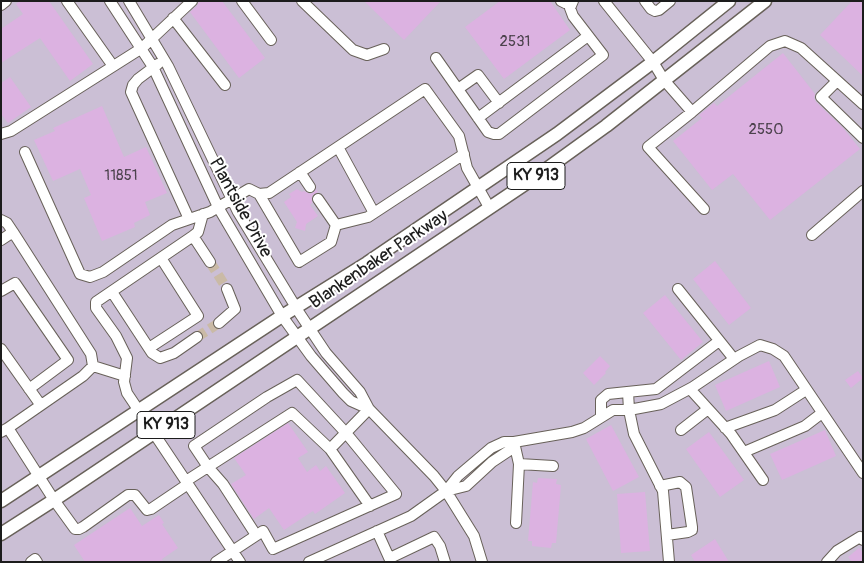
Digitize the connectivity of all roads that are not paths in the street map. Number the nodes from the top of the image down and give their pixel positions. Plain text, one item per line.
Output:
1 (6, 1) edge
2 (67, 1) edge
3 (110, 1) edge
4 (129, 1) edge
5 (192, 1) edge
6 (242, 1) edge
7 (302, 1) edge
8 (604, 1) edge
9 (645, 1) edge
10 (670, 1) edge
11 (728, 1) edge
12 (765, 1) edge
13 (568, 2) edge
14 (1, 5) edge
15 (174, 18) junction
16 (588, 36) junction
17 (153, 38) junction
18 (271, 40) dead end
19 (142, 48) junction
20 (384, 49) dead end
21 (436, 58) dead end
22 (165, 60) junction
23 (653, 62) junction
24 (113, 66) junction
25 (152, 67) junction
26 (664, 80) junction
27 (837, 80) junction
28 (225, 85) dead end
29 (458, 89) junction
30 (498, 103) junction
31 (863, 104) edge
32 (692, 112) junction
33 (478, 118) junction
34 (198, 129) junction
35 (1, 134) edge
36 (184, 135) junction
37 (863, 138) edge
38 (338, 147) junction
39 (25, 152) dead end
40 (464, 154) junction
41 (300, 172) junction
42 (310, 187) dead end
43 (478, 189) junction
44 (863, 190) edge
45 (259, 194) junction
46 (231, 199) junction
47 (318, 199) dead end
48 (218, 207) junction
49 (489, 207) junction
50 (704, 209) dead end
51 (374, 213) junction
52 (203, 214) junction
53 (188, 219) junction
54 (1, 220) edge
55 (336, 225) junction
56 (13, 232) junction
57 (812, 235) dead end
58 (193, 236) junction
59 (1, 240) edge
60 (161, 258) junction
61 (210, 262) tunnel mouth
62 (227, 289) tunnel mouth
63 (678, 289) dead end
64 (1, 291) edge
65 (112, 292) junction
66 (296, 307) junction
67 (282, 316) junction
68 (219, 323) tunnel mouth
69 (310, 328) junction
70 (197, 337) tunnel mouth
71 (296, 337) junction
72 (719, 341) junction
73 (149, 348) junction
74 (2, 351) edge
75 (734, 360) junction
76 (93, 366) junction
77 (125, 376) junction
78 (29, 389) junction
79 (690, 389) junction
80 (806, 390) junction
81 (628, 392) junction
82 (40, 404) junction
83 (369, 409) junction
84 (708, 409) junction
85 (629, 410) junction
86 (138, 411) junction
87 (822, 413) junction
88 (601, 417) junction
89 (725, 428) junction
90 (5, 430) edge
91 (681, 430) dead end
92 (154, 433) junction
93 (346, 433) junction
94 (514, 442) junction
95 (330, 449) junction
96 (744, 452) junction
97 (519, 464) junction
98 (208, 466) junction
99 (552, 466) dead end
100 (863, 473) edge
101 (39, 476) junction
102 (762, 480) dead end
103 (187, 483) junction
104 (660, 486) junction
105 (446, 491) junction
106 (54, 500) junction
107 (1, 501) edge
108 (370, 506) junction
109 (516, 523) dead end
110 (377, 531) junction
111 (1, 534) edge
112 (666, 535) junction
113 (256, 536) junction
114 (863, 540) edge
115 (232, 551) junction
116 (390, 560) edge
117 (31, 562) edge
118 (37, 562) edge
119 (216, 562) edge
120 (240, 562) edge
121 (309, 562) edge
122 (445, 562) edge
123 (482, 562) edge
124 (669, 562) edge
125 (827, 562) edge

1 - 14 street
2 - 24 street
3 - 19 street, Plantside Drive
4 - 17 street, Plantside Drive
5 - 15 street
6 - 18 street
7 - 20 street
8 - 23 street
9 - 10 street
11 - 23 main road, Blankenbaker Parkway / KY 913
12 - 26 main road, Blankenbaker Parkway / KY 913
13 - 16 street
15 - 17 street
15 - 28 street
16 - 30 street
16 - 33 street
17 - 19 street
17 - 22 street, Plantside Drive
19 - 24 street
19 - 25 street, Plantside Drive
21 - 29 street
22 - 25 street
22 - 34 street, Plantside Drive
23 - 26 street
23 - 43 main road, Blankenbaker Parkway / KY 913
24 - 35 street
25 - 36 street, Plantside Drive
25 - 53 street
26 - 32 street
26 - 49 main road, Blankenbaker Parkway / KY 913
27 - 31 street
27 - 32 street
27 - 37 street
29 - 30 street
29 - 33 street
30 - 33 street
32 - 50 street
34 - 36 street
34 - 46 street, Plantside Drive
36 - 48 street, Plantside Drive
38 - 40 street
38 - 41 street
38 - 51 street
39 - 53 street
40 - 43 street
40 - 51 street
41 - 42 street
41 - 45 street
43 - 49 street
43 - 66 main road, Blankenbaker Parkway / KY 913
44 - 57 street
45 - 46 street
45 - 55 street
46 - 48 street
46 - 66 street, Plantside Drive
47 - 55 street
48 - 52 street
48 - 67 street, Plantside Drive
49 - 69 main road, Blankenbaker Parkway / KY 913
51 - 55 street
52 - 53 street
52 - 58 street
54 - 56 street
56 - 59 street
56 - 76 street
58 - 60 street
58 - 61 street
60 - 65 street
60 - 73 street
62 - 68 street
63 - 72 street
64 - 78 street
65 - 73 street
65 - 77 street
66 - 67 main road, Blankenbaker Parkway / KY 913
66 - 69 street, Plantside Drive
67 - 71 street, Plantside Drive
67 - 86 main road, Blankenbaker Parkway / KY 913
69 - 71 main road, Blankenbaker Parkway / KY 913
69 - 83 street, Plantside Drive
70 - 73 street
71 - 83 street, Plantside Drive
71 - 92 main road, Blankenbaker Parkway / KY 913
72 - 75 street
72 - 81 street
74 - 78 street
75 - 79 street
75 - 80 street
76 - 77 street
76 - 82 street
77 - 86 street
78 - 82 street
79 - 84 street
79 - 85 street
80 - 87 street
80 - 89 street
81 - 85 street
81 - 88 street
82 - 90 street
83 - 93 street
83 - 105 street, Plantside Drive
84 - 89 street
84 - 91 street
85 - 88 street
85 - 104 street
86 - 92 street
86 - 101 main road, Blankenbaker Parkway / KY 913
87 - 96 street
87 - 100 street
88 - 94 street
89 - 96 street
90 - 101 street
92 - 103 street
92 - 106 main road, Blankenbaker Parkway / KY 913
93 - 95 street
93 - 98 street
93 - 108 street
94 - 97 street
94 - 105 street
95 - 98 street
95 - 108 street
96 - 102 street
97 - 99 street
97 - 109 street
98 - 103 street
98 - 113 street
101 - 106 street
101 - 107 main road, Blankenbaker Parkway / KY 913
103 - 106 street
103 - 115 street
104 - 112 street
104 - 112 street
105 - 110 street
105 - 123 street, Plantside Drive
106 - 111 main road, Blankenbaker Parkway / KY 913
108 - 113 street
110 - 116 street
110 - 121 street
112 - 124 street
113 - 115 street
114 - 125 street
115 - 119 street
115 - 120 street
116 - 122 street
117 - 118 street

